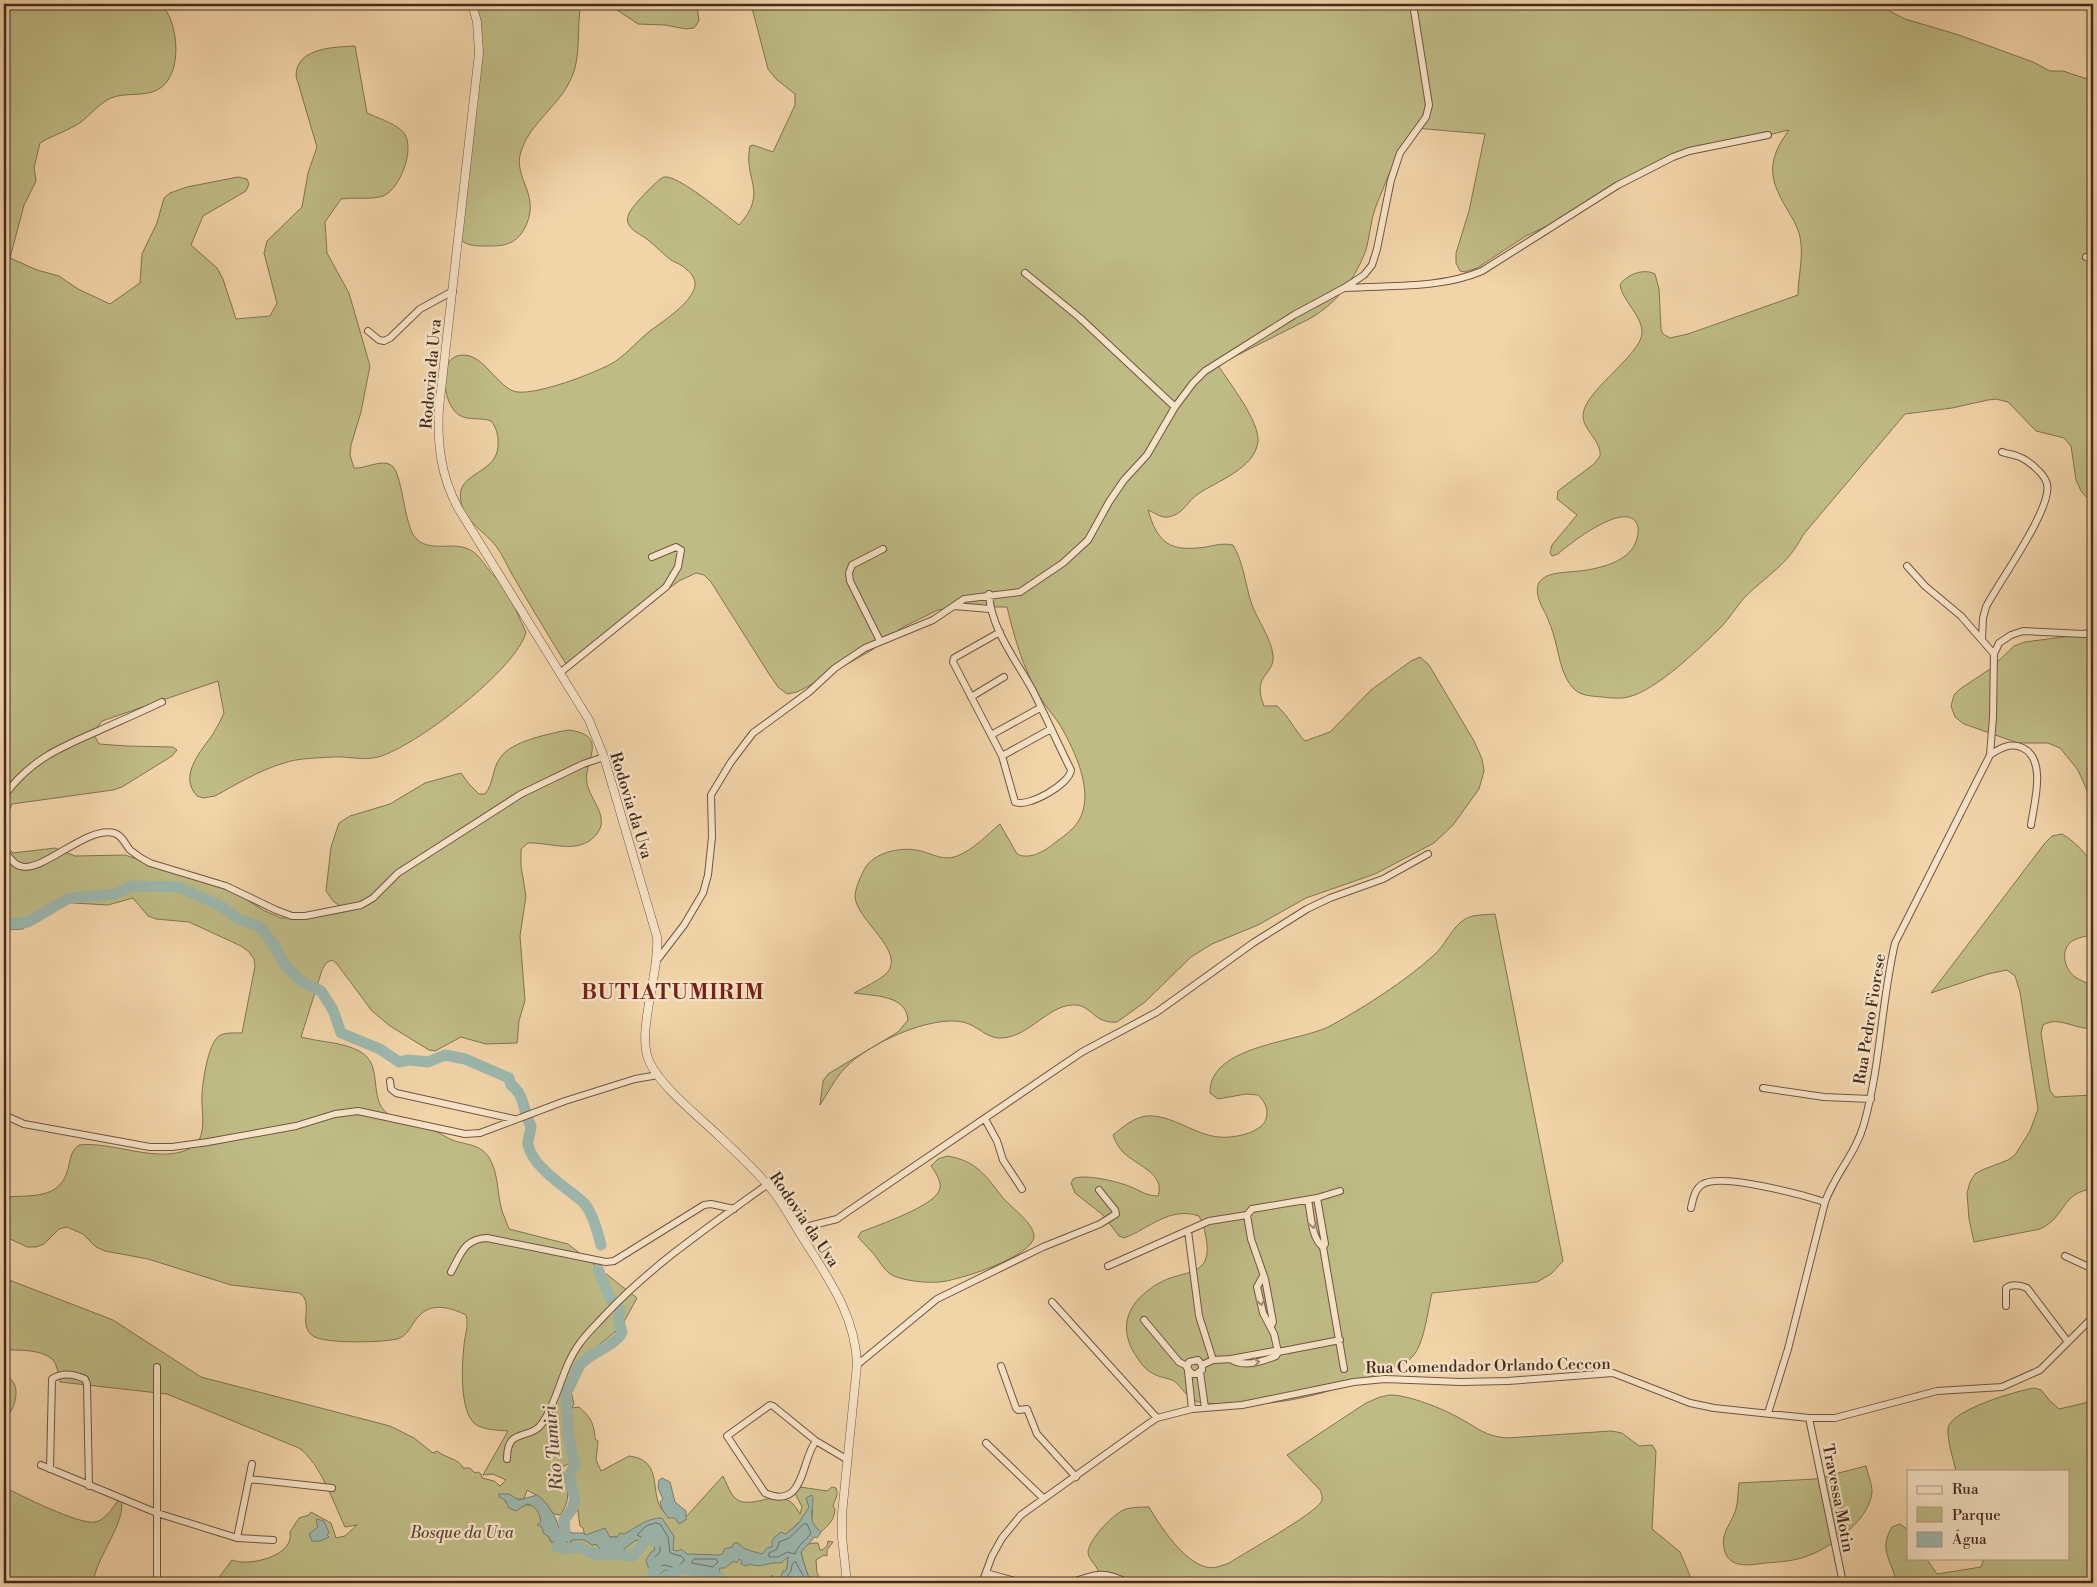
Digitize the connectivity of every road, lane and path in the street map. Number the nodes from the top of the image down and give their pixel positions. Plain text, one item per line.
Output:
1 (472, 4) edge
2 (1413, 4) edge
3 (1768, 135) dead end
4 (1025, 273) dead end
5 (1344, 288) junction
6 (453, 290) junction
7 (368, 331) dead end
8 (1175, 407) junction
9 (2002, 452) dead end
10 (883, 549) dead end
11 (652, 557) dead end
12 (1907, 566) dead end
13 (989, 594) junction
14 (953, 606) junction
15 (990, 609) junction
16 (1000, 632) junction
17 (2093, 632) edge
18 (1982, 639) junction
19 (880, 641) junction
20 (1994, 654) junction
21 (561, 672) junction
22 (1004, 677) dead end
23 (971, 697) junction
24 (162, 702) dead end
25 (1040, 708) junction
26 (1051, 729) junction
27 (990, 735) junction
28 (1990, 755) junction
29 (604, 756) junction
30 (1002, 756) junction
31 (4, 796) edge
32 (2031, 825) dead end
33 (4, 850) edge
34 (1428, 854) dead end
35 (658, 959) junction
36 (658, 1075) junction
37 (390, 1081) dead end
38 (1763, 1088) dead end
39 (1871, 1099) junction
40 (4, 1115) edge
41 (514, 1119) junction
42 (985, 1120) junction
43 (768, 1184) junction
44 (1022, 1189) dead end
45 (1098, 1190) dead end
46 (1340, 1191) dead end
47 (1317, 1198) junction
48 (1308, 1200) junction
49 (1825, 1202) junction
50 (1691, 1208) dead end
51 (734, 1209) junction
52 (1247, 1215) junction
53 (797, 1230) junction
54 (1188, 1231) junction
55 (1323, 1247) junction
56 (2065, 1256) dead end
57 (1108, 1266) dead end
58 (2093, 1269) edge
59 (451, 1272) dead end
60 (1052, 1302) dead end
61 (2006, 1306) dead end
62 (2093, 1317) edge
63 (1144, 1320) dead end
64 (1340, 1340) junction
65 (2068, 1342) junction
66 (1278, 1352) junction
67 (1213, 1360) junction
68 (857, 1365) junction
69 (1001, 1366) dead end
70 (157, 1367) dead end
71 (1188, 1368) junction
72 (1344, 1368) dead end
73 (1201, 1369) junction
74 (1202, 1392) junction
75 (1190, 1394) junction
76 (92, 1403) dead end
77 (1205, 1408) junction
78 (1192, 1409) junction
79 (1768, 1413) junction
80 (1157, 1418) junction
81 (1809, 1418) junction
82 (816, 1441) junction
83 (986, 1443) dead end
84 (507, 1459) dead end
85 (848, 1460) junction
86 (252, 1464) dead end
87 (41, 1465) dead end
88 (50, 1469) junction
89 (1076, 1477) junction
90 (249, 1479) junction
91 (89, 1486) junction
92 (332, 1488) dead end
93 (1043, 1498) junction
94 (157, 1513) junction
95 (237, 1538) junction
96 (273, 1540) dead end
97 (986, 1573) junction
98 (157, 1583) edge
99 (847, 1583) edge
100 (982, 1583) edge
101 (1022, 1583) edge
102 (1070, 1583) edge
103 (1128, 1583) edge
104 (1843, 1583) edge

1 - 6 street, Rodovia da Uva
2 - 5 street
3 - 5 street
4 - 8 street
5 - 8 street
6 - 7 street
6 - 21 street, Rodovia da Uva
8 - 13 street
9 - 18 street
10 - 19 street
11 - 21 street
12 - 18 street
13 - 14 street
13 - 15 street
14 - 15 street
14 - 19 street
15 - 16 street
16 - 23 street
16 - 25 street
17 - 20 street
18 - 20 street
19 - 35 street
20 - 28 street, Rua Pedro Fiorese
21 - 29 street, Rodovia da Uva
22 - 23 street
23 - 27 street
24 - 31 street
25 - 26 street
25 - 27 street
26 - 30 street
26 - 30 street
27 - 30 street
28 - 32 street
28 - 39 street, Rua Pedro Fiorese
29 - 33 street
29 - 35 street, Rodovia da Uva
34 - 42 street
35 - 36 street, Rodovia da Uva
36 - 41 street
36 - 43 street, Rodovia da Uva
37 - 41 street
38 - 39 street
39 - 49 street, Rua Pedro Fiorese
40 - 41 street
42 - 44 street
42 - 53 street
43 - 51 street
43 - 53 street, Rodovia da Uva
45 - 68 street
46 - 47 street
47 - 48 street
47 - 55 street
48 - 52 street
48 -> 55 street
49 - 50 street
49 - 79 street, Rua Pedro Fiorese
51 - 59 street
51 - 84 street
52 - 54 street
52 - 66 street
53 - 68 street, Rodovia da Uva
54 - 57 street
54 - 67 street
55 - 64 street
56 - 58 street
60 - 80 street
61 - 65 street
62 - 65 street, Rua Comendador Orlando Ceccon
63 - 71 street
64 - 66 street
64 - 72 street
65 - 81 street, Rua Comendador Orlando Ceccon
66 - 67 street
67 - 73 street
68 - 85 street, Rodovia da Uva
69 - 89 street
70 - 94 street
71 - 73 street
71 - 73 street
71 - 75 street
73 - 74 street
74 - 75 street
74 - 77 street
75 - 78 street
76 - 91 street
77 - 78 street, Rua Comendador Orlando Ceccon
77 - 79 street, Rua Comendador Orlando Ceccon
78 - 80 street, Rua Comendador Orlando Ceccon
79 - 81 street, Rua Comendador Orlando Ceccon
80 - 89 street, Rua Comendador Orlando Ceccon
81 - 104 street, Travessa Motin
82 - 82 street
82 - 85 street
83 - 93 street
85 - 99 street, Rodovia da Uva
86 - 90 street
87 - 88 street
88 - 91 street
88 - 91 street
89 - 93 street, Rua Comendador Orlando Ceccon
90 - 92 street
90 - 95 street
91 - 94 street
93 - 97 street, Rua Comendador Orlando Ceccon
94 - 95 street
94 - 98 street
95 - 96 street
97 - 100 street, Rua Comendador Orlando Ceccon
97 - 101 street
102 - 103 street

